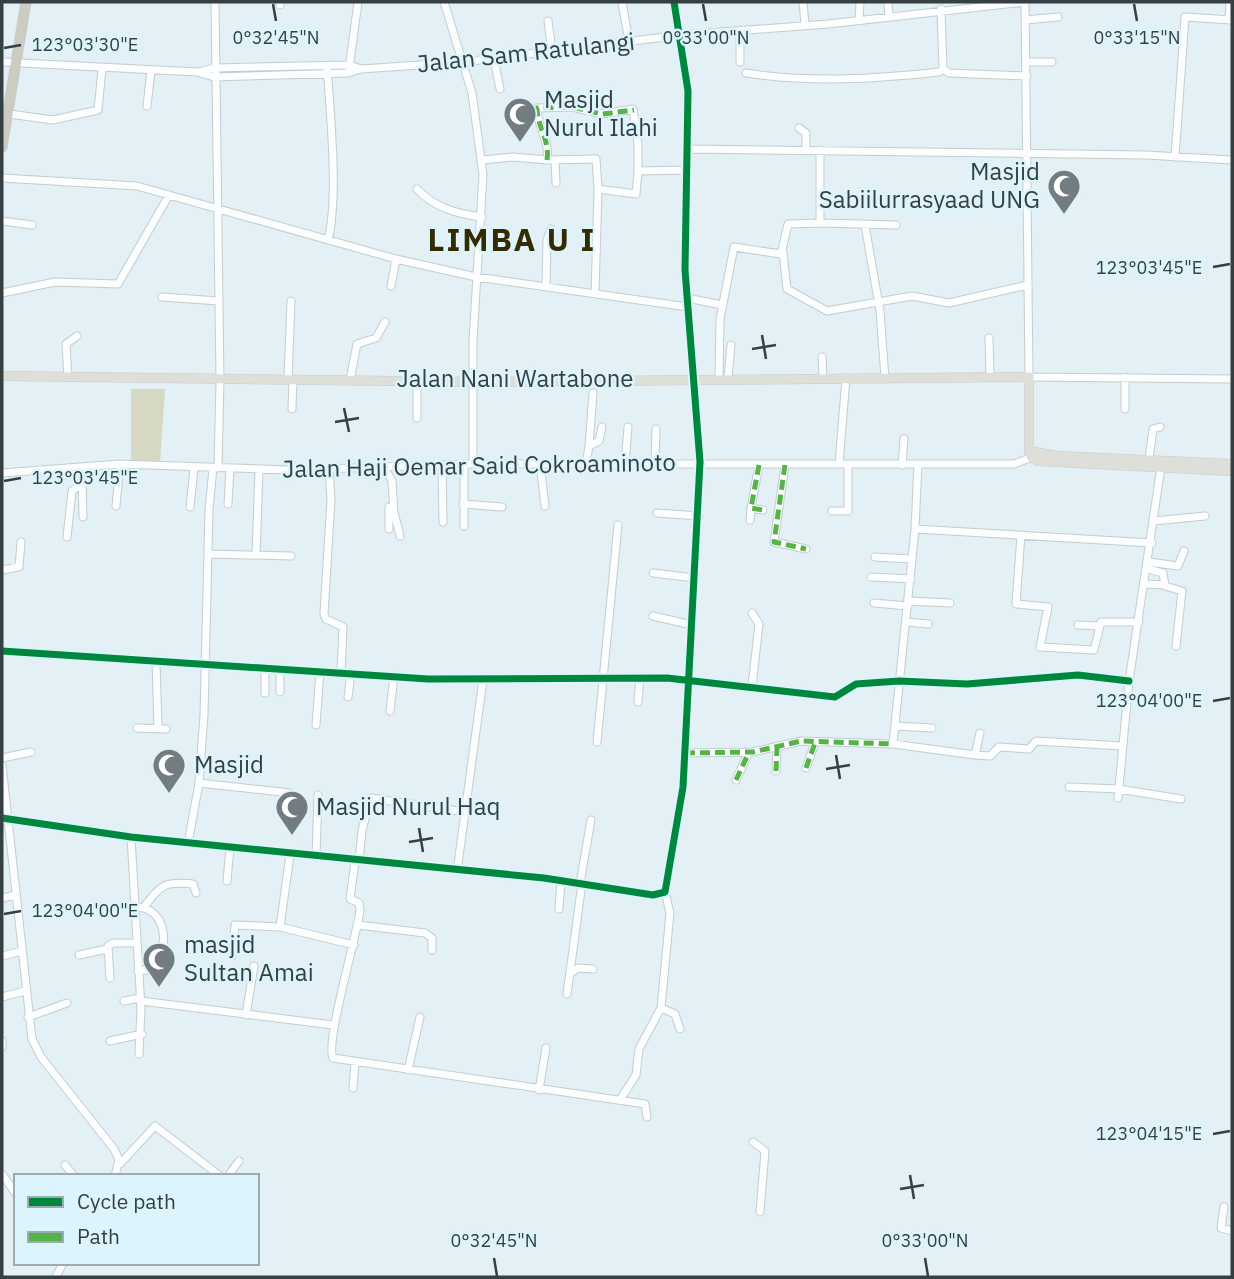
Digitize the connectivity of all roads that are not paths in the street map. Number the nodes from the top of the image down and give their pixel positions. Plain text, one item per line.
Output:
1 (20, 2) edge
2 (26, 2) edge
3 (215, 2) edge
4 (358, 2) edge
5 (447, 2) edge
6 (622, 2) edge
7 (674, 2) edge
8 (803, 2) edge
9 (860, 2) edge
10 (888, 2) edge
11 (1025, 2) edge
12 (1230, 2) edge
13 (943, 7) edge
14 (889, 16) junction
15 (1058, 17) dead end
16 (859, 20) junction
17 (1026, 20) junction
18 (1230, 20) edge
19 (548, 21) dead end
20 (805, 24) junction
21 (740, 31) junction
22 (681, 35) junction
23 (629, 42) junction
24 (552, 51) junction
25 (494, 59) junction
26 (464, 62) junction
27 (740, 62) dead end
28 (1027, 62) junction
29 (1052, 62) dead end
30 (10, 63) edge
31 (214, 68) junction
32 (102, 69) junction
33 (349, 69) junction
34 (943, 69) junction
35 (327, 70) junction
36 (151, 71) junction
37 (197, 72) junction
38 (746, 73) dead end
39 (1027, 76) junction
40 (214, 77) junction
41 (500, 89) dead end
42 (147, 106) dead end
43 (4, 113) edge
44 (799, 128) dead end
45 (2, 147) edge
46 (687, 149) junction
47 (806, 149) junction
48 (820, 150) junction
49 (1026, 154) junction
50 (1175, 158) junction
51 (482, 160) junction
52 (551, 160) junction
53 (1232, 160) edge
54 (687, 170) junction
55 (638, 171) junction
56 (2, 178) edge
57 (556, 183) dead end
58 (416, 189) dead end
59 (598, 189) junction
60 (169, 195) junction
61 (217, 209) junction
62 (482, 217) junction
63 (2, 221) edge
64 (820, 223) junction
65 (32, 225) dead end
66 (864, 225) junction
67 (896, 225) dead end
68 (551, 229) dead end
69 (328, 240) junction
70 (783, 253) junction
71 (396, 258) junction
72 (476, 277) junction
73 (1027, 285) junction
74 (391, 286) dead end
75 (546, 287) junction
76 (2, 293) edge
77 (595, 294) junction
78 (162, 297) dead end
79 (219, 301) junction
80 (291, 301) dead end
81 (878, 301) junction
82 (688, 302) junction
83 (722, 305) junction
84 (385, 322) dead end
85 (77, 336) dead end
86 (989, 338) dead end
87 (731, 345) dead end
88 (822, 356) dead end
89 (2, 376) edge
90 (68, 377) junction
91 (989, 377) junction
92 (1029, 377) junction
93 (1125, 377) junction
94 (724, 378) junction
95 (823, 378) junction
96 (846, 378) junction
97 (884, 378) junction
98 (290, 379) junction
99 (696, 379) junction
100 (1232, 379) edge
101 (220, 380) junction
102 (350, 380) junction
103 (416, 380) junction
104 (473, 382) junction
105 (593, 393) dead end
106 (292, 409) dead end
107 (1125, 409) dead end
108 (417, 418) dead end
109 (602, 427) dead end
110 (628, 427) dead end
111 (1160, 427) dead end
112 (656, 429) dead end
113 (905, 439) dead end
114 (589, 446) junction
115 (1033, 454) junction
116 (1149, 459) junction
117 (701, 462) junction
118 (120, 464) junction
119 (464, 464) junction
120 (473, 464) junction
121 (540, 464) junction
122 (586, 464) junction
123 (625, 464) junction
124 (655, 464) junction
125 (843, 464) junction
126 (918, 464) junction
127 (1166, 464) junction
128 (1232, 464) edge
129 (442, 465) junction
130 (759, 465) junction
131 (785, 465) junction
132 (902, 465) junction
133 (81, 467) junction
134 (194, 468) junction
135 (216, 468) junction
136 (329, 468) junction
137 (230, 469) junction
138 (259, 470) junction
139 (387, 470) junction
140 (1232, 471) edge
141 (2, 472) edge
142 (228, 504) dead end
143 (463, 504) junction
144 (116, 506) dead end
145 (545, 506) dead end
146 (190, 507) dead end
147 (502, 507) dead end
148 (751, 508) junction
149 (763, 510) dead end
150 (832, 511) dead end
151 (657, 513) dead end
152 (699, 516) junction
153 (1205, 516) dead end
154 (83, 517) dead end
155 (750, 520) dead end
156 (1154, 521) junction
157 (443, 522) dead end
158 (618, 525) dead end
159 (464, 526) dead end
160 (389, 529) dead end
161 (915, 529) junction
162 (1020, 535) junction
163 (400, 536) dead end
164 (66, 537) dead end
165 (21, 542) dead end
166 (1152, 543) junction
167 (806, 549) dead end
168 (1184, 551) dead end
169 (208, 554) junction
170 (256, 554) junction
171 (291, 556) dead end
172 (875, 557) dead end
173 (912, 559) junction
174 (1148, 565) junction
175 (2, 570) edge
176 (653, 573) dead end
177 (872, 577) dead end
178 (695, 578) junction
179 (911, 579) junction
180 (1145, 584) junction
181 (1164, 585) junction
182 (874, 603) dead end
183 (908, 603) junction
184 (950, 603) dead end
185 (752, 613) dead end
186 (653, 616) dead end
187 (906, 622) junction
188 (1139, 622) junction
189 (928, 624) dead end
190 (692, 625) junction
191 (1078, 625) dead end
192 (1098, 626) junction
193 (1176, 646) dead end
194 (2, 651) edge
195 (156, 661) junction
196 (205, 664) junction
197 (265, 667) junction
198 (280, 668) junction
199 (320, 671) junction
200 (341, 673) junction
201 (351, 673) junction
202 (394, 676) junction
203 (603, 677) junction
204 (640, 677) junction
205 (483, 680) junction
206 (688, 680) junction
207 (899, 681) junction
208 (1129, 681) junction
209 (752, 686) junction
210 (280, 692) dead end
211 (265, 694) dead end
212 (348, 697) dead end
213 (638, 702) dead end
214 (390, 710) dead end
215 (316, 725) dead end
216 (895, 726) junction
217 (137, 728) dead end
218 (932, 728) dead end
219 (981, 733) dead end
220 (597, 742) dead end
221 (815, 743) junction
222 (893, 744) junction
223 (1122, 746) junction
224 (777, 747) junction
225 (31, 752) dead end
226 (749, 752) junction
227 (685, 753) junction
228 (975, 755) junction
229 (2, 758) edge
230 (2, 765) edge
231 (806, 768) dead end
232 (776, 771) dead end
233 (736, 780) dead end
234 (199, 783) junction
235 (1069, 787) dead end
236 (1119, 789) junction
237 (290, 793) dead end
238 (318, 795) dead end
239 (1118, 798) dead end
240 (1181, 799) dead end
241 (465, 812) junction
242 (4, 818) edge
243 (591, 820) dead end
244 (131, 837) junction
245 (188, 843) junction
246 (230, 848) junction
247 (290, 855) junction
248 (316, 857) junction
249 (357, 861) junction
250 (457, 871) junction
251 (227, 881) dead end
252 (561, 881) junction
253 (581, 883) junction
254 (665, 892) junction
255 (196, 893) dead end
256 (16, 895) junction
257 (2, 898) edge
258 (139, 907) junction
259 (559, 909) dead end
260 (358, 925) junction
261 (279, 928) junction
262 (137, 943) junction
263 (354, 945) junction
264 (107, 949) junction
265 (432, 950) dead end
266 (22, 951) junction
267 (79, 955) dead end
268 (2, 956) edge
269 (233, 956) dead end
270 (254, 966) dead end
271 (593, 969) dead end
272 (138, 971) junction
273 (571, 973) junction
274 (110, 978) dead end
275 (25, 992) junction
276 (568, 994) dead end
277 (2, 997) edge
278 (140, 1000) junction
279 (124, 1001) dead end
280 (67, 1003) dead end
281 (661, 1008) junction
282 (246, 1015) junction
283 (29, 1017) junction
284 (421, 1017) dead end
285 (334, 1026) junction
286 (680, 1029) dead end
287 (142, 1034) junction
288 (2, 1041) edge
289 (110, 1041) dead end
290 (2, 1047) edge
291 (545, 1048) dead end
292 (139, 1052) dead end
293 (355, 1063) junction
294 (408, 1070) junction
295 (353, 1088) dead end
296 (539, 1090) junction
297 (620, 1100) junction
298 (647, 1113) dead end
299 (753, 1142) dead end
300 (239, 1161) dead end
301 (119, 1164) junction
302 (65, 1165) dead end
303 (2, 1174) edge
304 (72, 1174) edge
305 (116, 1174) edge
306 (217, 1174) edge
307 (229, 1174) edge
308 (14, 1191) edge
309 (1224, 1207) dead end
310 (760, 1212) dead end
311 (1232, 1231) edge

1 - 30 highway
2 - 30 highway
3 - 31 street
4 - 33 street
5 - 26 street
6 - 23 street
7 - 22 street
8 - 20 street
9 - 16 street
10 - 14 street
11 - 13 street, Jalan Sam Ratulangi
11 - 17 street
12 - 18 street
13 - 14 street, Jalan Sam Ratulangi
13 - 34 street
14 - 16 street, Jalan Sam Ratulangi
15 - 17 street
16 - 20 street, Jalan Sam Ratulangi
17 - 28 street
18 - 50 street
19 - 24 street
20 - 21 street, Jalan Sam Ratulangi
21 - 22 street, Jalan Sam Ratulangi
21 - 27 street
22 - 23 street, Jalan Sam Ratulangi
22 - 46 street
23 - 24 street, Jalan Sam Ratulangi
24 - 25 street, Jalan Sam Ratulangi
25 - 26 street, Jalan Sam Ratulangi
25 - 41 street
26 - 33 street, Jalan Sam Ratulangi
26 - 51 street
28 - 29 street
28 - 39 street
30 - 32 street, Jalan Sam Ratulangi
30 - 43 highway
31 - 35 street, Jalan Sam Ratulangi
31 - 37 street, Jalan Sam Ratulangi
31 - 40 street
32 - 36 street, Jalan Sam Ratulangi
32 - 43 street
33 - 35 street, Jalan Sam Ratulangi
34 - 38 street
34 - 39 street
35 - 40 street, Jalan Sam Ratulangi
35 - 69 street
36 - 37 street, Jalan Sam Ratulangi
36 - 42 street
37 - 40 street, Jalan Sam Ratulangi
39 - 49 street
40 - 61 street
43 - 45 highway
44 - 47 street
46 - 47 street
46 - 54 street
47 - 48 street
48 - 49 street
48 - 64 street
49 - 50 street
49 - 73 street
50 - 53 street
51 - 52 street
51 - 62 street
52 - 55 street
52 - 57 street
52 - 59 street
54 - 55 street
54 - 82 street
55 - 59 street
56 - 60 street
58 - 62 street
59 - 77 street
60 - 61 street
60 - 76 street
61 - 69 street
61 - 79 street
62 - 72 street
63 - 65 street
64 - 66 street
64 - 70 street
66 - 67 street
66 - 81 street
68 - 75 street
69 - 71 street
70 - 81 street
70 - 83 street
71 - 72 street
71 - 74 street
72 - 75 street
72 - 104 street
73 - 81 street
73 - 92 street
75 - 77 street
77 - 82 street
78 - 79 street
79 - 101 street
80 - 98 street
81 - 97 street
82 - 83 street
82 - 99 street
83 - 94 street
84 - 102 street
85 - 90 street
86 - 91 street
87 - 94 street
88 - 95 street
89 - 90 main road, Jalan Nani Wartabone
90 - 101 main road, Jalan Nani Wartabone
91 - 92 main road, Jalan Nani Wartabone
91 - 97 main road, Jalan Nani Wartabone
92 - 93 street
92 - 115 main road
93 - 100 street
93 - 107 street
94 - 95 main road, Jalan Nani Wartabone
94 - 99 main road, Jalan Nani Wartabone
95 - 96 main road, Jalan Nani Wartabone
96 - 97 main road, Jalan Nani Wartabone
96 - 125 street
98 - 101 main road, Jalan Nani Wartabone
98 - 102 main road, Jalan Nani Wartabone
98 - 106 street
99 - 104 main road, Jalan Nani Wartabone
99 - 117 street
101 - 135 street
102 - 103 main road, Jalan Nani Wartabone
103 - 104 main road, Jalan Nani Wartabone
103 - 108 street
104 - 120 street
105 - 114 street
109 - 114 street
110 - 123 street
111 - 116 street
112 - 124 street
113 - 132 street
114 - 122 street
115 - 116 main road
115 - 126 street, Jalan Haji Oemar Said Cokroaminoto
115 - 127 main road
116 - 127 main road
117 - 124 street, Jalan Haji Oemar Said Cokroaminoto
117 - 130 street, Jalan Haji Oemar Said Cokroaminoto
117 - 152 street
118 - 133 street, Jalan Haji Oemar Said Cokroaminoto
118 - 134 street, Jalan Haji Oemar Said Cokroaminoto
118 - 144 street
119 - 120 street, Jalan Haji Oemar Said Cokroaminoto
119 - 129 street, Jalan Haji Oemar Said Cokroaminoto
119 - 143 street
120 - 121 street, Jalan Haji Oemar Said Cokroaminoto
121 - 122 street, Jalan Haji Oemar Said Cokroaminoto
121 - 145 street
122 - 123 street, Jalan Haji Oemar Said Cokroaminoto
123 - 124 street, Jalan Haji Oemar Said Cokroaminoto
125 - 131 street, Jalan Haji Oemar Said Cokroaminoto
125 - 132 street, Jalan Haji Oemar Said Cokroaminoto
125 - 150 street
126 - 132 street, Jalan Haji Oemar Said Cokroaminoto
126 - 161 street
127 - 128 main road
127 - 140 main road
127 - 156 street
129 - 139 street, Jalan Haji Oemar Said Cokroaminoto
129 - 157 street
130 - 131 street, Jalan Haji Oemar Said Cokroaminoto
130 - 148 street
131 - 167 street
133 - 141 street, Jalan Haji Oemar Said Cokroaminoto
133 - 154 street
133 - 164 street
134 - 135 street, Jalan Haji Oemar Said Cokroaminoto
134 - 146 street
135 - 137 street, Jalan Haji Oemar Said Cokroaminoto
135 - 169 street
136 - 138 street, Jalan Haji Oemar Said Cokroaminoto
136 - 139 street, Jalan Haji Oemar Said Cokroaminoto
136 - 200 street
137 - 138 street, Jalan Haji Oemar Said Cokroaminoto
137 - 142 street
138 - 170 street
139 - 160 street
139 - 163 street
143 - 147 street
143 - 159 street
148 - 149 street
148 - 155 street
151 - 152 street
152 - 178 street
153 - 156 street
156 - 166 street
158 - 203 street
161 - 162 street
161 - 173 street
162 - 166 street
162 - 192 street
165 - 175 street
166 - 174 street
168 - 174 street
169 - 170 street
169 - 196 street
170 - 171 street
172 - 173 street
173 - 179 street
174 - 180 street
174 - 181 street
176 - 178 street
177 - 179 street
178 - 190 street
179 - 183 street
180 - 181 street
180 - 188 street
181 - 193 street
182 - 183 street
183 - 184 street
183 - 187 street
185 - 209 street
186 - 190 street
187 - 189 street
187 - 207 street
188 - 192 street
188 - 208 street
190 - 206 street
191 - 192 street
194 - 195 street
195 - 196 street
195 - 217 street
196 - 197 street
196 - 234 street
197 - 198 street
197 - 211 street
198 - 199 street
198 - 210 street
199 - 200 street
199 - 215 street
200 - 201 street
201 - 202 street
201 - 212 street
202 - 205 street
202 - 214 street
203 - 204 street
203 - 205 street
203 - 220 street
204 - 206 street
204 - 213 street
205 - 241 street
206 - 209 street
206 - 227 street
207 - 208 street
207 - 209 street
207 - 216 street
208 - 223 street
216 - 218 street
216 - 222 street
219 - 228 street
221 - 222 street
221 - 224 street
221 - 231 street
222 - 228 street
223 - 228 street
223 - 236 street
224 - 226 street
224 - 232 street
225 - 229 street
226 - 227 street
226 - 233 street
227 - 254 street
230 - 242 street
234 - 237 street
234 - 245 street
235 - 236 street
236 - 239 street
236 - 240 street
238 - 248 street
241 - 249 street
241 - 250 street
242 - 244 street
242 - 256 street
243 - 253 street
244 - 245 street
244 - 258 street
245 - 246 street
246 - 247 street
246 - 251 street
247 - 248 street
247 - 261 street
248 - 249 street
249 - 250 street
249 - 260 street
250 - 252 street
252 - 253 street
252 - 259 street
253 - 254 street
253 - 273 street
254 - 281 street
255 - 258 street
256 - 257 street
256 - 266 street
258 - 262 street
258 - 272 street
260 - 263 street
260 - 265 street
261 - 263 street
261 - 269 street
262 - 264 street
262 - 272 street
263 - 285 street
264 - 267 street
264 - 274 street
266 - 268 street
266 - 275 street
270 - 282 street
271 - 273 street
272 - 278 street
273 - 276 street
275 - 277 street
275 - 283 street
278 - 279 street
278 - 282 street
278 - 287 street
280 - 283 street
281 - 286 street
281 - 297 street
282 - 285 street
283 - 301 street
284 - 294 street
285 - 293 street
287 - 289 street
287 - 292 street
288 - 290 street
291 - 296 street
293 - 294 street
293 - 295 street
294 - 296 street
296 - 297 street
297 - 298 street
299 - 310 street
300 - 307 street
301 - 305 street
301 - 306 street
302 - 304 street
303 - 308 street
309 - 311 street

